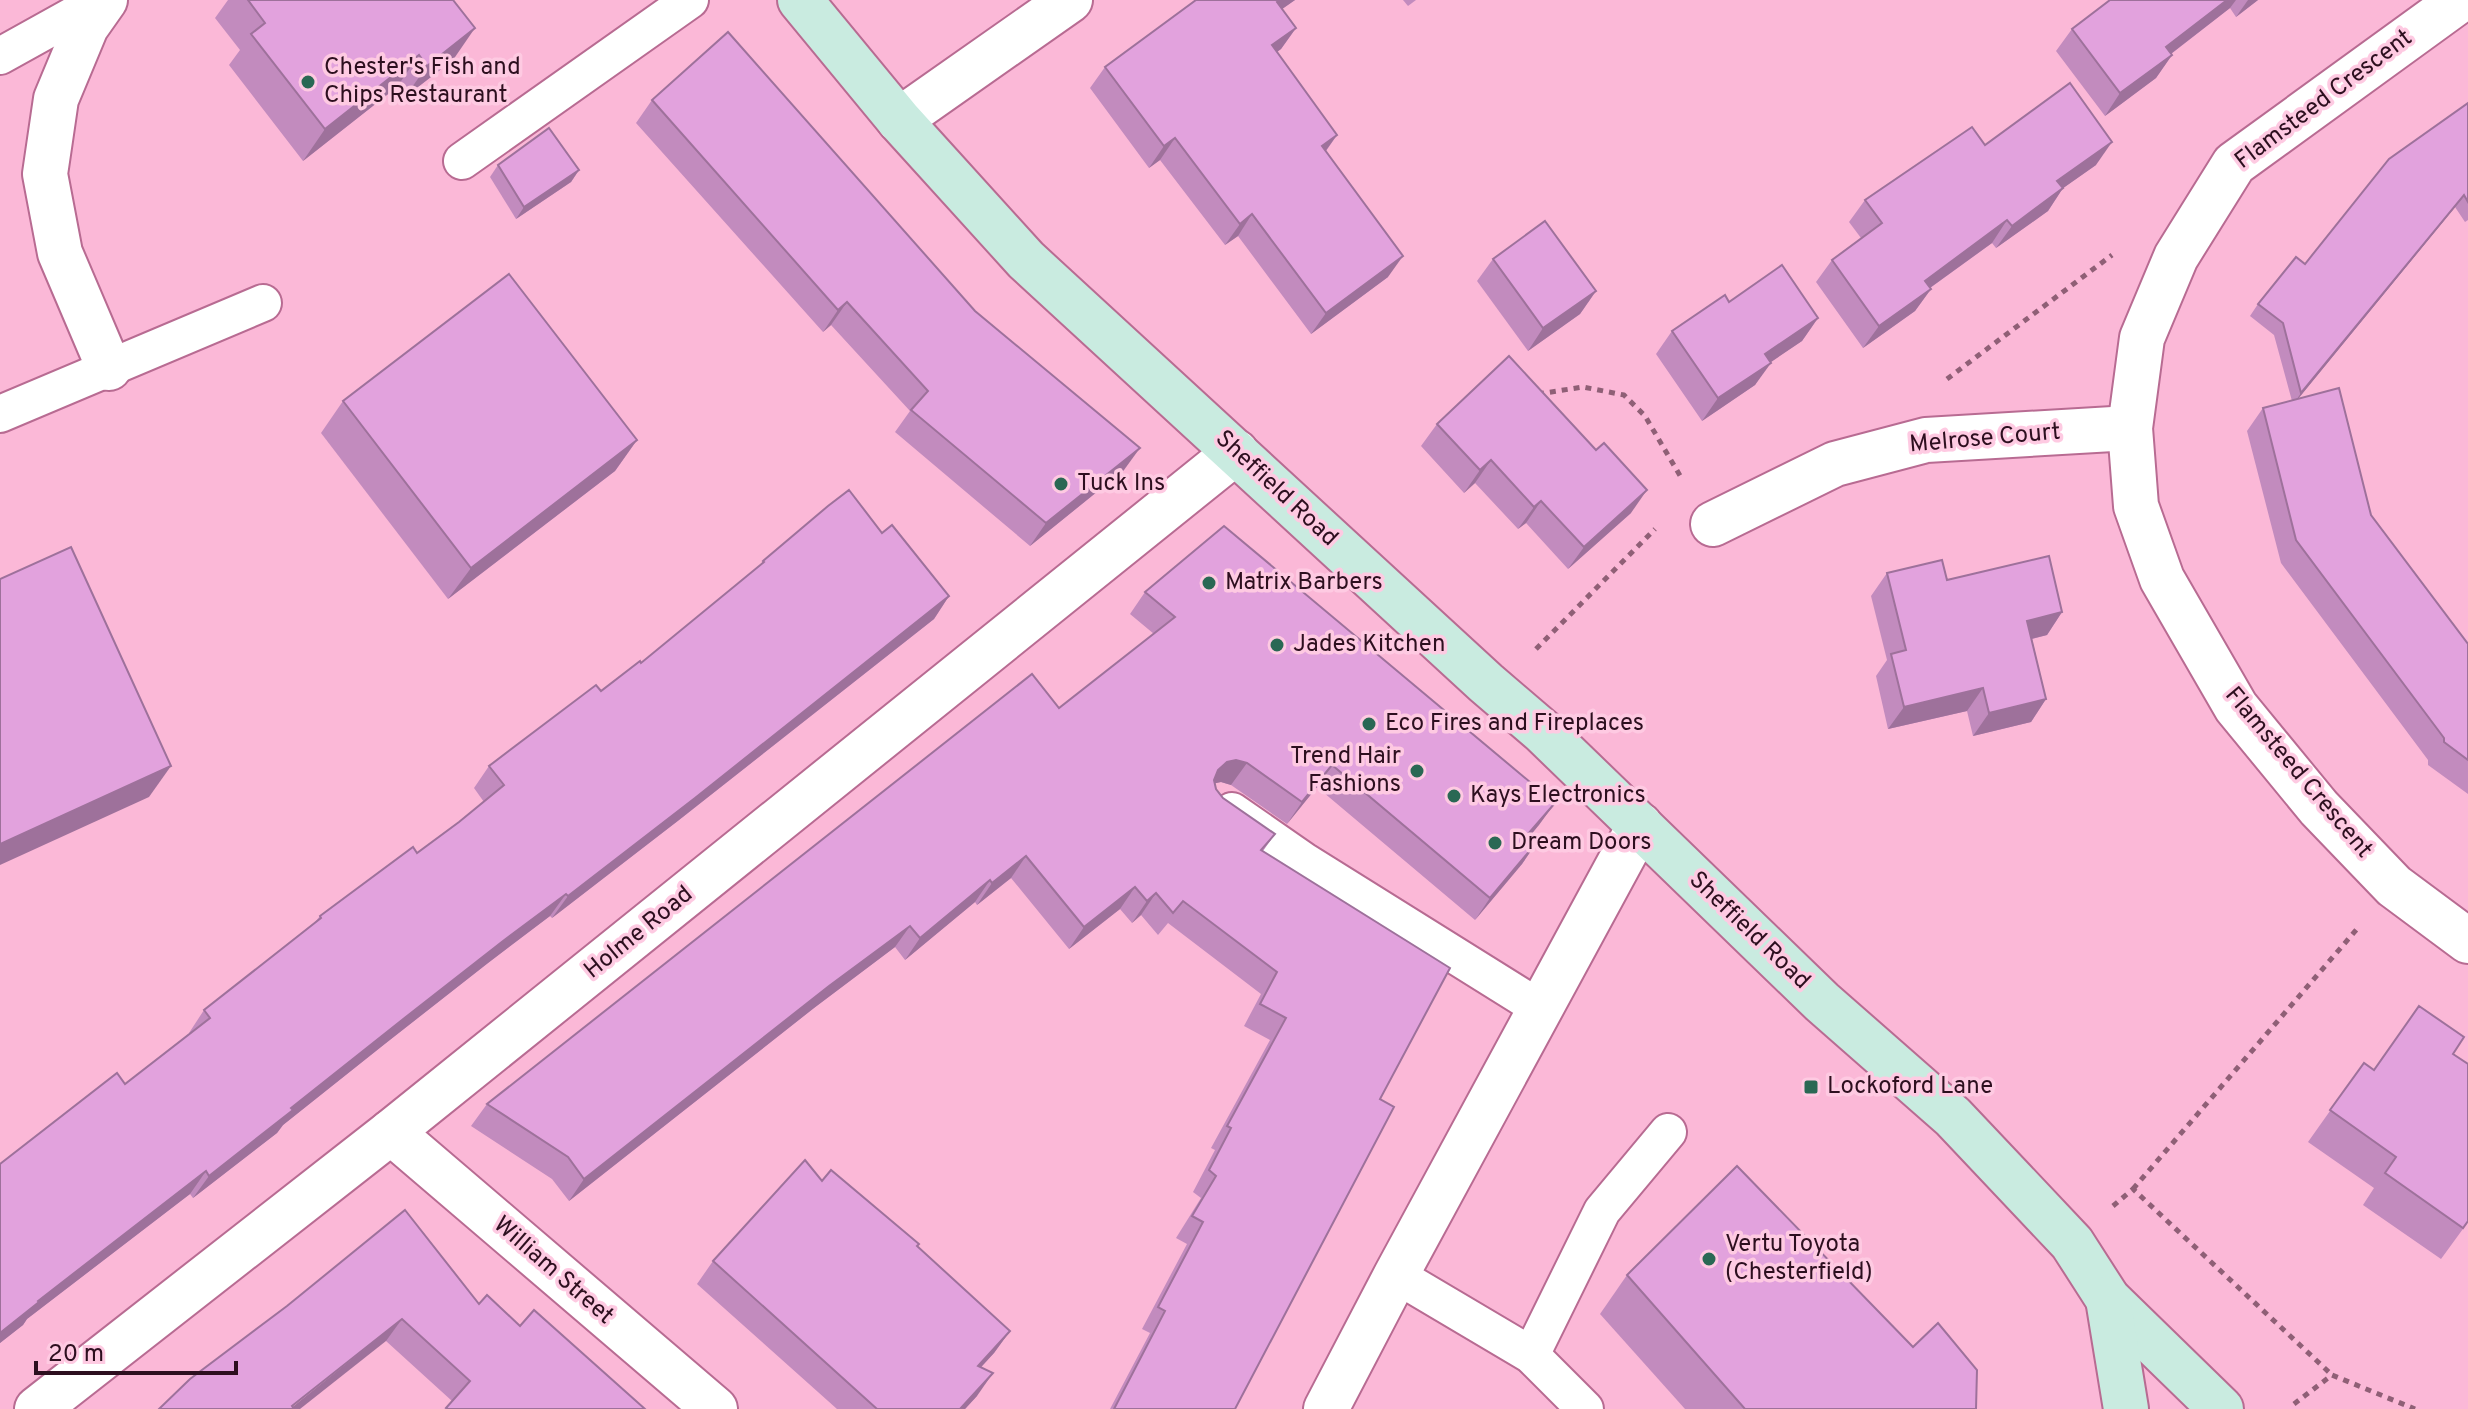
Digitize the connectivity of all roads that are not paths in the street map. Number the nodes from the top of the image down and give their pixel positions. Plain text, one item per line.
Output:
1 (103, 0) edge
2 (690, 0) edge
3 (800, 0) edge
4 (1070, 0) edge
5 (2460, 0) edge
6 (0, 56) edge
7 (899, 120) junction
8 (462, 161) dead end
9 (263, 303) dead end
10 (109, 368) junction
11 (0, 414) edge
12 (2130, 428) junction
13 (1236, 452) junction
14 (1702, 509) road end
15 (1220, 803) edge
16 (1640, 825) junction
17 (2468, 941) edge
18 (1541, 1009) junction
19 (391, 1132) junction
20 (1668, 1132) dead end
21 (1396, 1275) junction
22 (2108, 1299) junction
23 (1531, 1355) junction
24 (37, 1409) edge
25 (715, 1409) edge
26 (1326, 1409) edge
27 (1585, 1409) edge
28 (2126, 1409) edge
29 (2221, 1409) edge

1 - 6 lane
1 - 10 street
2 - 8 lane
3 - 7 main road, Sheffield Road
4 - 7 street
5 - 12 street, Flamsteed Crescent
7 - 13 main road, Sheffield Road
9 - 10 lane
10 - 11 lane
12 - 14 street, Melrose Court
12 - 17 street, Flamsteed Crescent
13 - 16 main road, Sheffield Road
13 - 19 street, Holme Road
15 - 18 lane
16 - 18 street
16 - 22 main road, Sheffield Road
18 - 21 street
19 - 24 street, Holme Road
19 - 25 street, William Street
20 - 23 lane
21 - 23 lane
21 - 26 street
22 - 28 main road, Sheffield Road
22 - 29 main road, Sheffield Road
23 - 27 lane

